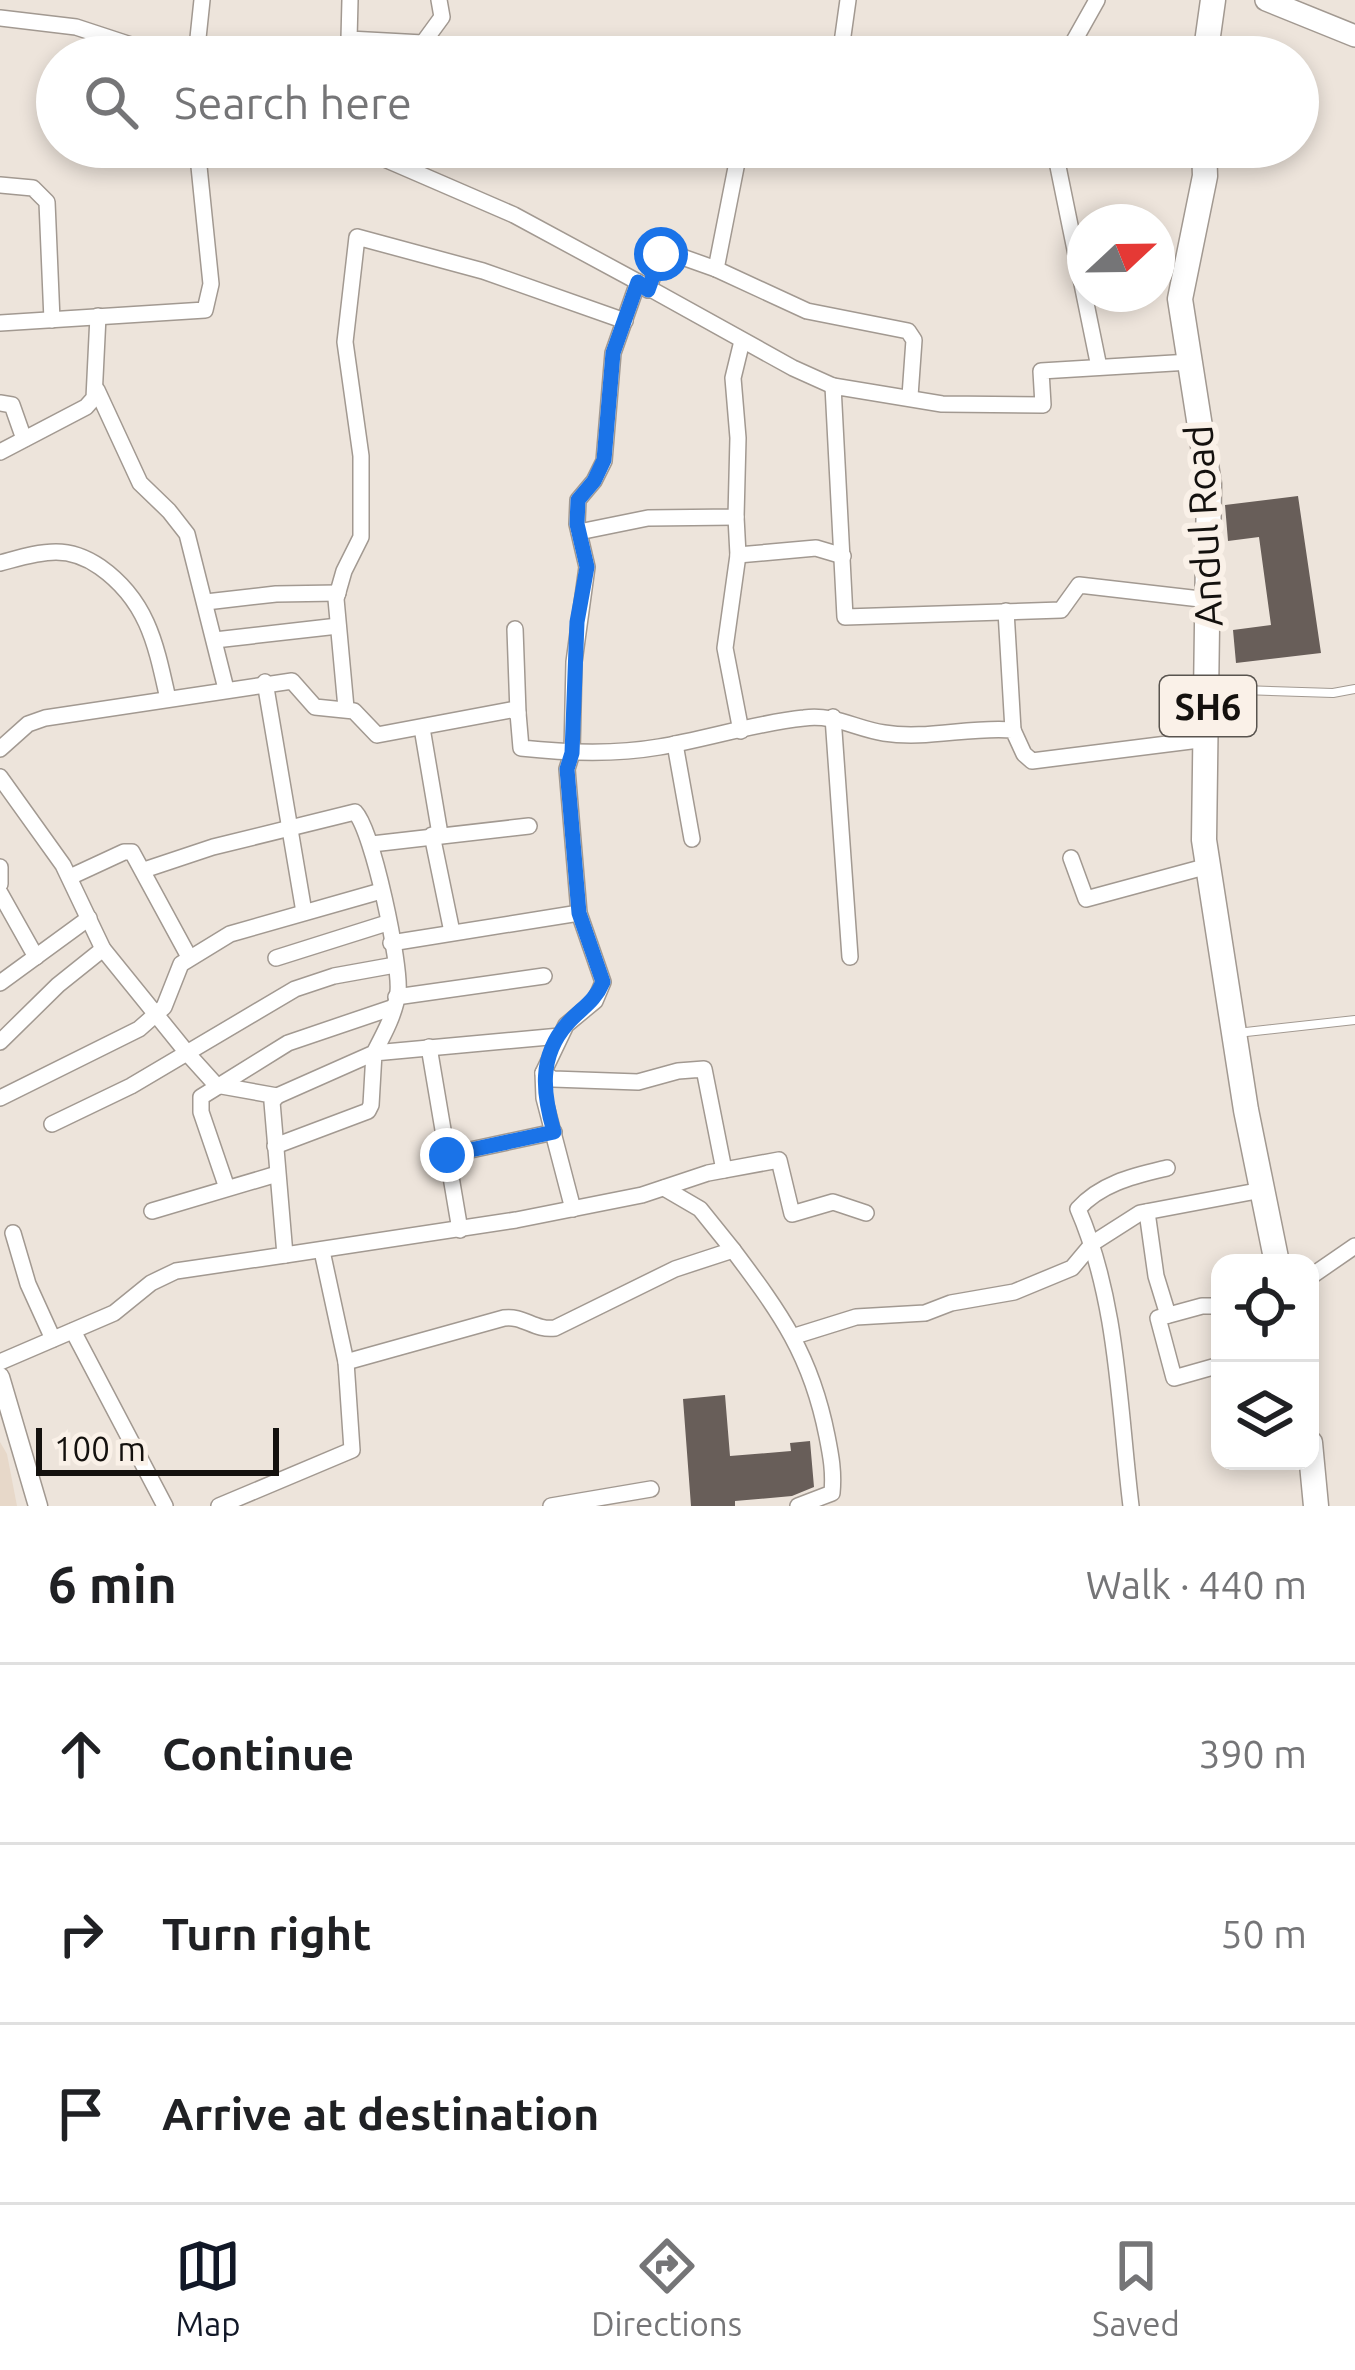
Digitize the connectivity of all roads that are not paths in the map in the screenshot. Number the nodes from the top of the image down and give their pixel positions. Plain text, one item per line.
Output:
1 (202, 0) edge
2 (350, 0) edge
3 (439, 0) edge
4 (848, 0) edge
5 (1097, 0) edge
6 (1214, 0) edge
7 (1266, 0) edge
8 (0, 18) edge
9 (103, 36) edge
10 (198, 36) edge
11 (350, 36) edge
12 (429, 36) edge
13 (843, 36) edge
14 (1077, 36) edge
15 (1208, 36) edge
16 (1355, 36) edge
17 (199, 168) edge
18 (406, 168) edge
19 (736, 168) edge
20 (1058, 168) edge
21 (1204, 168) edge
22 (0, 185) edge
23 (716, 269) junction
24 (643, 286) junction
25 (98, 316) junction
26 (52, 320) junction
27 (625, 321) junction
28 (0, 323) edge
29 (742, 340) junction
30 (1190, 362) junction
31 (1099, 367) junction
32 (833, 386) junction
33 (97, 390) junction
34 (910, 396) junction
35 (0, 403) edge
36 (24, 439) junction
37 (0, 452) edge
38 (736, 517) junction
39 (579, 532) junction
40 (738, 555) junction
41 (843, 556) junction
42 (0, 563) edge
43 (338, 593) junction
44 (1209, 599) junction
45 (206, 602) junction
46 (1006, 611) junction
47 (338, 626) junction
48 (515, 628) dead end
49 (215, 640) junction
50 (265, 682) junction
51 (226, 689) junction
52 (1209, 689) junction
53 (1355, 689) edge
54 (168, 699) junction
55 (346, 708) junction
56 (518, 712) junction
57 (833, 718) junction
58 (422, 728) junction
59 (1013, 730) junction
60 (741, 731) junction
61 (1207, 739) junction
62 (675, 744) junction
63 (0, 749) edge
64 (572, 753) junction
65 (0, 778) edge
66 (529, 826) dead end
67 (289, 827) junction
68 (436, 835) junction
69 (692, 839) dead end
70 (372, 844) junction
71 (1070, 858) dead end
72 (1208, 866) junction
73 (0, 867) edge
74 (144, 870) junction
75 (70, 877) junction
76 (0, 884) edge
77 (380, 890) junction
78 (0, 893) edge
79 (304, 912) junction
80 (579, 913) junction
81 (89, 918) junction
82 (387, 923) junction
83 (452, 932) junction
84 (391, 943) junction
85 (104, 950) junction
86 (36, 957) junction
87 (189, 957) junction
88 (850, 957) dead end
89 (276, 958) dead end
90 (395, 965) junction
91 (544, 976) dead end
92 (0, 983) edge
93 (395, 1002) junction
94 (156, 1016) junction
95 (1355, 1019) edge
96 (1234, 1034) junction
97 (560, 1036) junction
98 (0, 1042) edge
99 (429, 1047) junction
100 (374, 1053) junction
101 (188, 1054) junction
102 (543, 1073) junction
103 (216, 1085) junction
104 (277, 1096) junction
105 (0, 1098) edge
106 (52, 1124) dead end
107 (554, 1132) junction
108 (274, 1146) junction
109 (447, 1155) junction
110 (1167, 1168) dead end
111 (724, 1170) junction
112 (277, 1174) junction
113 (227, 1188) junction
114 (664, 1188) junction
115 (1262, 1190) junction
116 (573, 1209) junction
117 (152, 1211) dead end
118 (1147, 1212) junction
119 (866, 1213) dead end
120 (460, 1230) junction
121 (13, 1233) dead end
122 (1093, 1243) junction
123 (1355, 1246) edge
124 (733, 1250) junction
125 (322, 1251) junction
126 (1275, 1254) edge
127 (285, 1256) junction
128 (1319, 1270) edge
129 (1211, 1308) edge
130 (1168, 1315) junction
131 (73, 1330) junction
132 (795, 1336) junction
133 (53, 1340) junction
134 (0, 1362) edge
135 (346, 1362) junction
136 (1211, 1368) edge
137 (0, 1377) edge
138 (1313, 1470) edge
139 (651, 1489) dead end
140 (38, 1506) edge
141 (165, 1506) edge
142 (219, 1506) edge
143 (551, 1506) edge
144 (798, 1506) edge
145 (1131, 1506) edge
146 (1316, 1506) edge

1 - 10 street
2 - 11 street
3 - 12 street
4 - 13 street
5 - 14 street
6 - 15 main road
7 - 16 main road
8 - 9 street
17 - 25 street
18 - 24 street
19 - 23 street
20 - 31 street
21 - 30 main road, Andul Road / SH6
22 - 26 street
23 - 24 street
23 - 34 street
24 - 27 street
24 - 29 street
25 - 26 street
25 - 33 street
26 - 28 street
27 - 39 street
27 - 43 street
29 - 32 street
29 - 38 street
30 - 31 street
30 - 44 main road, Andul Road / SH6
31 - 34 street
32 - 34 street
32 - 41 street
33 - 36 street
33 - 45 street
35 - 36 street
36 - 37 street
38 - 39 street
38 - 40 street
39 - 64 street
40 - 41 street
40 - 60 street
41 - 46 street
42 - 54 street
43 - 45 street
43 - 47 street
44 - 46 street
44 - 52 main road, Andul Road / SH6
45 - 49 street
46 - 59 street
47 - 49 street
47 - 55 street
48 - 56 street
49 - 51 street
50 - 51 street
50 - 55 street
50 - 67 street
51 - 54 street
52 - 53 lane
52 - 61 main road, Andul Road / SH6
54 - 63 street
55 - 58 street
56 - 58 street
56 - 64 street
57 - 59 street
57 - 60 street
57 - 88 street
58 - 68 street
59 - 61 street
60 - 62 street
61 - 72 main road, Andul Road / SH6
62 - 64 street
62 - 69 street
64 - 80 street
65 - 75 street
66 - 68 street
67 - 70 street
67 - 74 street
67 - 79 street
68 - 70 street
68 - 83 street
70 - 77 street
71 - 72 street
72 - 96 main road, Andul Road / SH6
73 - 76 street
74 - 75 street
74 - 87 street
75 - 81 street
77 - 79 street
77 - 82 street
78 - 86 street
79 - 87 street
80 - 83 street
80 - 97 street
81 - 85 street
81 - 86 street
82 - 84 street
82 - 89 street
83 - 84 street
84 - 90 street
85 - 94 street
85 - 98 street
86 - 92 street
87 - 94 street
90 - 93 street
90 - 101 street
91 - 93 street
93 - 100 street
93 - 103 street
94 - 101 street
94 - 105 street
95 - 96 lane
96 - 115 main road, Andul Road / SH6
97 - 99 street
97 - 102 street
99 - 100 street
99 - 109 street
100 - 104 street
100 - 108 street
101 - 103 street
101 - 106 street
102 - 107 street
102 - 111 street
103 - 104 street
103 - 113 street
104 - 108 street
107 - 109 street
107 - 116 street
108 - 112 street
109 - 120 street
110 - 122 street
111 - 114 street
111 - 119 street
112 - 113 street
112 - 127 street
113 - 117 street
114 - 116 street
114 - 124 street
115 - 118 street
115 - 126 main road, Andul Road / SH6
116 - 120 street
118 - 122 street
118 - 130 street
120 - 125 street
121 - 133 street
122 - 132 street
122 - 145 street
123 - 128 street
124 - 132 street
124 - 135 street
125 - 127 street
125 - 135 street
127 - 131 street
129 - 130 street
130 - 136 street
131 - 133 street
131 - 141 street
132 - 144 street
133 - 134 street
135 - 142 street
137 - 140 street
138 - 146 main road
139 - 143 street

